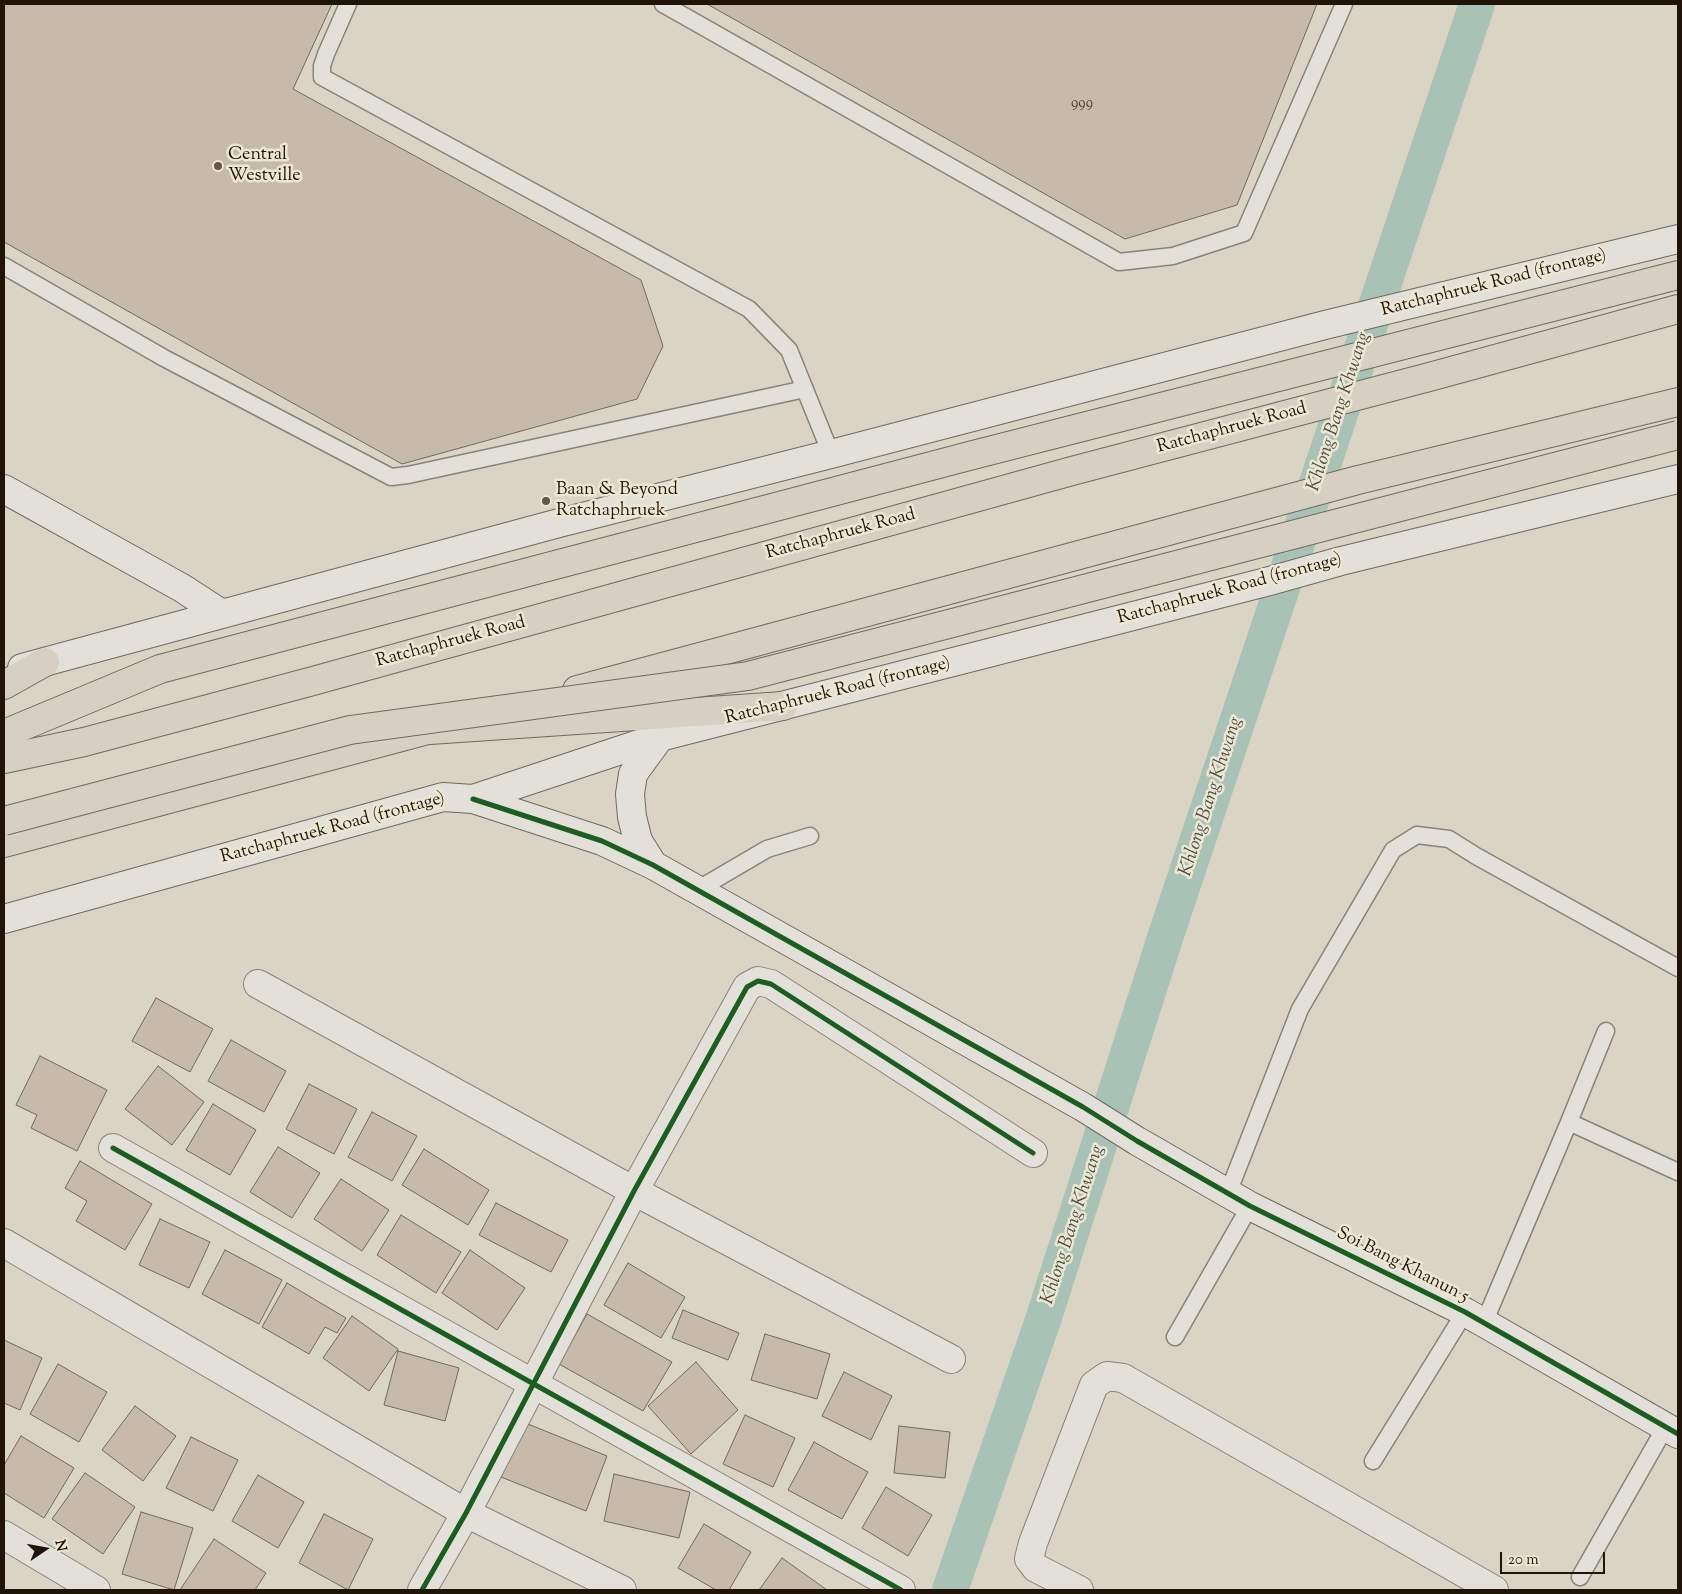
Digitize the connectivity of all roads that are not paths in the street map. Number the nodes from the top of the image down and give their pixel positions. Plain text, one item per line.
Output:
1 (348, 4) edge
2 (663, 4) edge
3 (1344, 4) edge
4 (1678, 239) edge
5 (4, 266) edge
6 (1678, 275) edge
7 (1678, 309) edge
8 (805, 389) junction
9 (1678, 402) edge
10 (1678, 435) edge
11 (831, 454) junction
12 (1678, 479) edge
13 (4, 490) edge
14 (222, 614) junction
15 (45, 662) junction
16 (4, 673) edge
17 (4, 685) edge
18 (783, 706) junction
19 (425, 731) junction
20 (4, 734) edge
21 (660, 737) junction
22 (4, 759) edge
23 (473, 799) junction
24 (4, 821) edge
25 (810, 836) dead end
26 (4, 843) edge
27 (653, 865) junction
28 (697, 890) junction
29 (4, 919) edge
30 (1678, 968) edge
31 (258, 984) dead end
32 (1606, 1030) dead end
33 (1569, 1122) junction
34 (113, 1148) dead end
35 (1032, 1152) dead end
36 (1678, 1172) edge
37 (634, 1191) junction
38 (1239, 1199) junction
39 (4, 1243) edge
40 (1474, 1318) junction
41 (1175, 1337) dead end
42 (951, 1359) dead end
43 (532, 1384) junction
44 (1672, 1430) edge
45 (1373, 1461) dead end
46 (466, 1513) junction
47 (4, 1535) edge
48 (1580, 1577) dead end
49 (96, 1590) edge
50 (422, 1590) edge
51 (622, 1590) edge
52 (901, 1590) edge
53 (1079, 1590) edge
54 (1494, 1590) edge

1 - 8 lane
2 - 3 lane
4 - 11 street, Ratchaphruek Road (frontage)
5 - 8 lane
6 - 20 main road
7 - 22 main road, Ratchaphruek Road
8 - 11 lane
9 - 19 main road
10 - 24 main road, bridge
11 - 14 street, Ratchaphruek Road (frontage)
12 - 18 street, Ratchaphruek Road (frontage)
13 - 14 street
14 - 15 street, Ratchaphruek Road (frontage)
15 - 16 street, Ratchaphruek Road (frontage)
15 - 17 main road
18 - 19 main road
18 - 21 street, Ratchaphruek Road (frontage)
19 - 26 main road
21 - 23 street, Ratchaphruek Road (frontage)
21 - 27 street
23 - 27 street, Soi Bang Khanun 5
23 - 29 street, Ratchaphruek Road (frontage)
25 - 28 lane
27 - 28 street, Soi Bang Khanun 5
28 - 38 street, Soi Bang Khanun 5
30 - 38 lane
31 - 37 street
32 - 33 lane
33 - 36 lane
33 - 40 lane
34 - 43 street
35 - 37 street
37 - 42 street
37 - 43 street
38 - 40 street, Soi Bang Khanun 5
38 - 41 lane
39 - 46 street
40 - 44 street, Soi Bang Khanun 5
40 - 45 lane
43 - 46 street
43 - 52 street
44 - 48 lane
46 - 50 street
46 - 51 street
47 - 49 street
53 - 54 street

